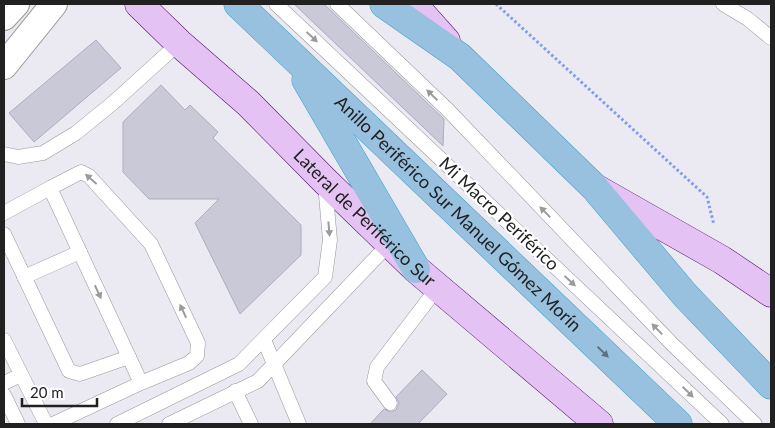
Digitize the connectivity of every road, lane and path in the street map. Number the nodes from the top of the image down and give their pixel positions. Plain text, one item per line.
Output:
1 (16, 4) edge
2 (54, 4) edge
3 (139, 4) edge
4 (238, 4) edge
5 (276, 4) edge
6 (337, 4) edge
7 (384, 4) edge
8 (413, 4) edge
9 (496, 4) edge
10 (723, 4) edge
11 (743, 4) edge
12 (4, 17) edge
13 (748, 19) junction
14 (771, 38) edge
15 (179, 43) junction
16 (289, 50) junction
17 (460, 57) junction
18 (4, 66) edge
19 (4, 154) edge
20 (325, 181) junction
21 (594, 187) junction
22 (50, 188) junction
23 (4, 212) edge
24 (4, 234) edge
25 (390, 244) junction
26 (80, 252) junction
27 (722, 260) junction
28 (416, 269) junction
29 (24, 277) junction
30 (438, 287) junction
31 (771, 293) edge
32 (4, 340) edge
33 (264, 340) junction
34 (129, 357) junction
35 (274, 365) junction
36 (21, 375) junction
37 (4, 383) edge
38 (141, 383) junction
39 (771, 385) edge
40 (235, 391) junction
41 (4, 395) edge
42 (390, 403) dead end
43 (18, 424) edge
44 (46, 424) edge
45 (54, 424) edge
46 (117, 424) edge
47 (169, 424) edge
48 (251, 424) edge
49 (299, 424) edge
50 (599, 424) edge
51 (678, 424) edge
52 (722, 424) edge
53 (755, 424) edge

1 - 12 street
2 - 18 street
3 - 15 street, Lateral de Periférico Sur
4 - 16 highway, Anillo Periférico Sur Manuel Gómez Morín
5 -> 52 lane, Mi Macro Periférico
53 -> 6 lane, Mi Macro Periférico
7 - 17 highway
8 - 17 street
9 - 27 path
10 - 13 lane
11 - 13 lane
13 - 14 lane
15 - 19 lane
15 - 20 street, Lateral de Periférico Sur
16 - 28 highway
16 -> 51 highway, Anillo Periférico Sur Manuel Gómez Morín
17 - 21 highway
20 - 25 street, Lateral de Periférico Sur
20 -> 33 lane
21 - 27 street
21 - 39 highway
22 - 23 lane
22 - 26 lane
38 -> 22 lane
24 - 29 lane
25 - 28 street, Lateral de Periférico Sur
25 - 35 lane
26 - 29 lane
26 -> 34 lane
27 - 31 street
28 - 30 street, Lateral de Periférico Sur
29 - 34 lane
30 - 42 lane
30 - 50 street, Lateral de Periférico Sur
32 - 36 lane
33 - 35 lane
33 - 46 lane
34 - 38 lane
35 - 40 lane
35 - 49 lane
36 - 37 lane
36 - 44 lane
38 - 45 lane
40 - 47 lane
40 - 48 lane
41 - 43 lane

